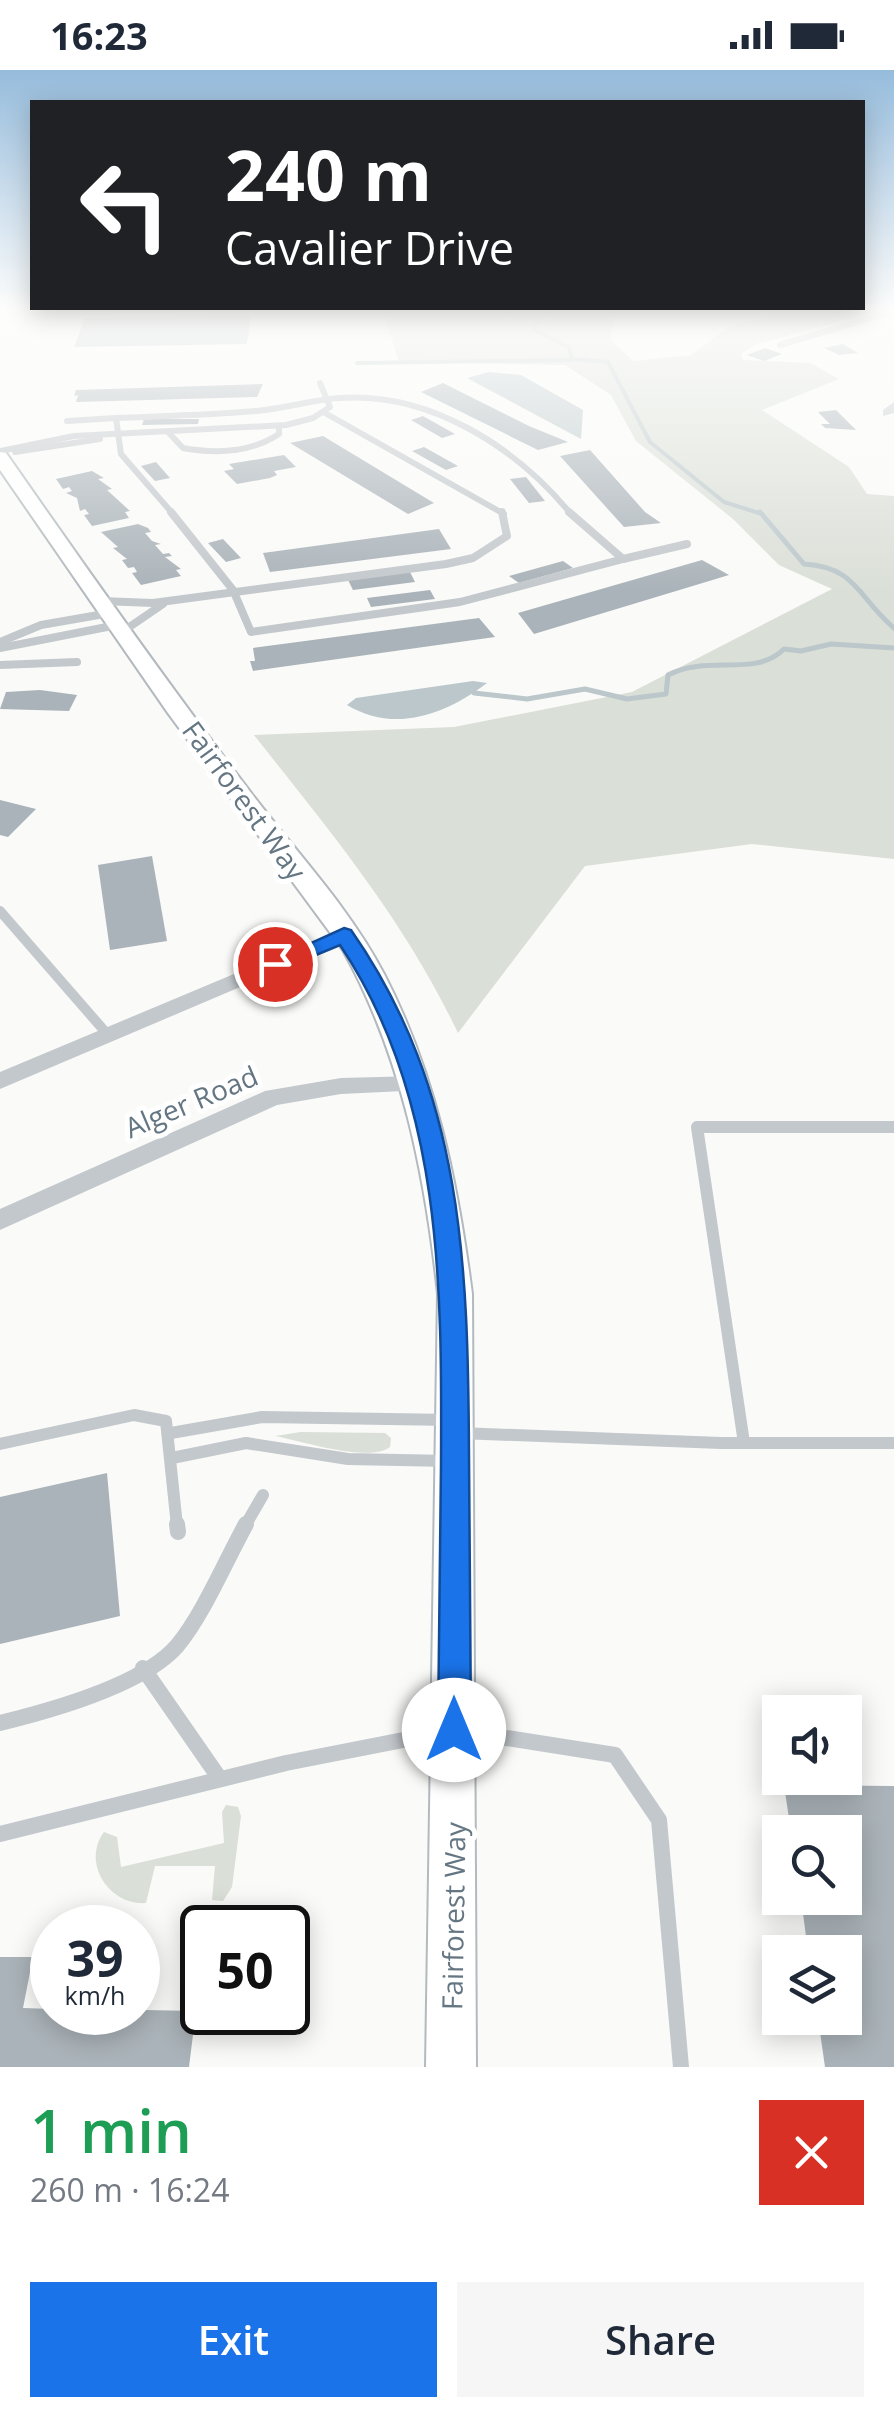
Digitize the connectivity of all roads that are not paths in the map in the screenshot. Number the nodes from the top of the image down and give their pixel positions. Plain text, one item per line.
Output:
1 (291, 405) edge
2 (329, 405) edge
3 (408, 405) edge
4 (325, 413) junction
5 (116, 415) junction
6 (66, 421) dead end
7 (279, 426) junction
8 (168, 432) junction
9 (118, 433) junction
10 (0, 453) edge
11 (688, 544) dead end
12 (624, 559) junction
13 (233, 590) junction
14 (176, 599) junction
15 (112, 618) junction
16 (0, 645) edge
17 (76, 662) dead end
18 (0, 665) edge
19 (0, 911) edge
20 (344, 935) junction
21 (108, 1035) junction
22 (0, 1081) edge
23 (417, 1084) junction
24 (894, 1127) edge
25 (0, 1220) edge
26 (171, 1434) junction
27 (455, 1438) junction
28 (744, 1443) junction
29 (894, 1443) edge
30 (0, 1444) edge
31 (172, 1458) junction
32 (263, 1495) dead end
33 (178, 1532) dead end
34 (144, 1668) junction
35 (0, 1723) edge
36 (454, 1730) junction
37 (220, 1779) junction
38 (0, 1834) edge
39 (451, 2067) edge
40 (681, 2067) edge

1 - 5 lane
2 - 4 lane
3 - 12 lane
4 - 7 lane
4 - 13 lane
5 - 6 lane
5 - 9 lane
7 - 8 lane
7 - 8 lane
8 - 9 lane
9 - 10 lane
9 - 13 lane
10 - 15 main road, Fairforest Way
11 - 12 lane
12 - 13 lane
13 - 14 lane
14 - 15 lane
14 - 15 lane
15 - 16 lane
15 - 16 lane
15 - 20 main road, Fairforest Way
17 - 18 lane
19 - 21 lane
20 - 21 street
20 - 23 main road, Fairforest Way
21 - 22 street
23 - 25 street, Alger Road
23 - 27 main road, Fairforest Way
24 - 28 lane
26 - 27 lane
26 - 30 lane
26 - 31 lane
27 - 28 lane
27 - 31 lane
27 - 36 main road, Fairforest Way
28 - 29 lane
31 - 33 lane
32 - 34 lane
34 - 35 lane
34 - 37 lane
36 - 37 lane
36 - 39 main road, Fairforest Way
36 - 40 lane
37 - 38 lane

